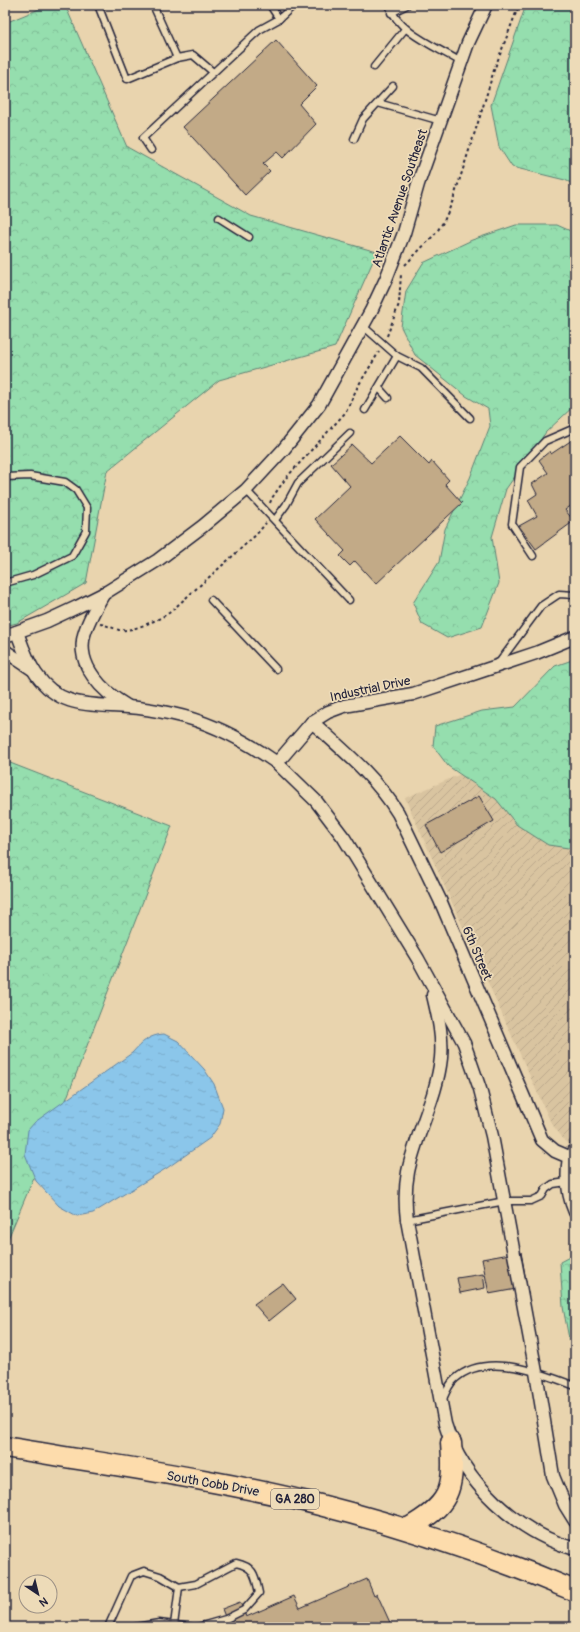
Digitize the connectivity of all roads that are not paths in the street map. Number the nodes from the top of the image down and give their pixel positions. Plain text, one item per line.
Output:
1 (98, 5) edge
2 (153, 5) edge
3 (270, 5) edge
4 (294, 5) edge
5 (389, 5) edge
6 (407, 5) edge
7 (486, 5) edge
8 (391, 13) junction
9 (279, 20) junction
10 (405, 29) junction
11 (177, 58) junction
12 (461, 62) junction
13 (374, 67) dead end
14 (213, 72) junction
15 (393, 86) dead end
16 (378, 103) junction
17 (440, 120) junction
18 (354, 139) dead end
19 (151, 150) dead end
20 (219, 218) dead end
21 (249, 237) dead end
22 (363, 326) junction
23 (396, 356) junction
24 (379, 388) junction
25 (388, 398) dead end
26 (365, 410) dead end
27 (470, 418) dead end
28 (575, 428) edge
29 (350, 433) dead end
30 (5, 477) edge
31 (246, 490) junction
32 (275, 520) junction
33 (533, 556) dead end
34 (5, 583) edge
35 (105, 593) junction
36 (575, 595) edge
37 (211, 600) dead end
38 (349, 600) dead end
39 (17, 632) junction
40 (5, 636) edge
41 (575, 637) edge
42 (5, 652) edge
43 (496, 667) junction
44 (276, 669) dead end
45 (34, 670) junction
46 (128, 707) junction
47 (312, 722) junction
48 (277, 763) junction
49 (431, 982) junction
50 (575, 1141) edge
51 (569, 1157) junction
52 (567, 1182) junction
53 (505, 1201) junction
54 (575, 1212) edge
55 (406, 1220) junction
56 (536, 1372) junction
57 (575, 1386) edge
58 (440, 1404) junction
59 (451, 1443) junction
60 (5, 1448) edge
61 (575, 1521) edge
62 (407, 1530) junction
63 (575, 1549) edge
64 (179, 1587) junction
65 (575, 1591) edge
66 (174, 1625) junction
67 (108, 1627) edge
68 (136, 1627) edge
69 (191, 1627) edge
70 (198, 1627) edge

1 - 11 lane
2 - 11 lane
3 - 9 lane
4 - 9 lane
5 - 8 lane
6 - 8 lane
7 - 12 street, Atlantic Avenue Southeast
8 - 10 lane
9 - 14 lane
10 - 12 lane
10 - 13 lane
11 - 14 lane
12 - 17 street, Atlantic Avenue Southeast
14 - 19 lane
15 - 16 lane
16 - 17 lane
16 - 18 lane
17 - 22 street, Atlantic Avenue Southeast
20 - 21 lane
22 - 23 lane
22 - 31 street, Atlantic Avenue Southeast
23 - 24 lane
23 - 27 lane
24 - 25 lane
24 - 26 lane
28 - 33 lane
29 - 32 lane
30 - 34 lane
31 - 32 lane
31 - 35 street, Atlantic Avenue Southeast
32 - 38 lane
35 - 39 street, Atlantic Avenue Southeast
35 - 46 street
36 - 43 lane
37 - 44 lane
39 - 40 street, Atlantic Avenue Southeast
39 - 45 street
41 - 43 street, Industrial Drive
42 - 45 street
43 - 47 street, Industrial Drive
45 - 46 street
46 - 48 street
47 - 48 street, Industrial Drive
47 - 51 street, 6th Street
48 - 49 street
49 - 53 street
49 - 55 street
50 - 51 lane
51 - 52 street
52 - 53 lane
52 - 54 street
53 - 55 lane
53 - 56 street
55 - 58 street
56 - 57 lane
56 - 58 lane
56 - 61 street
58 - 59 street
59 - 62 main road
59 - 63 street
60 - 62 main road, South Cobb Drive / GA 280
62 - 65 main road, South Cobb Drive / GA 280
64 - 66 lane
64 - 67 lane
64 - 70 lane
66 - 68 lane
66 - 69 lane

